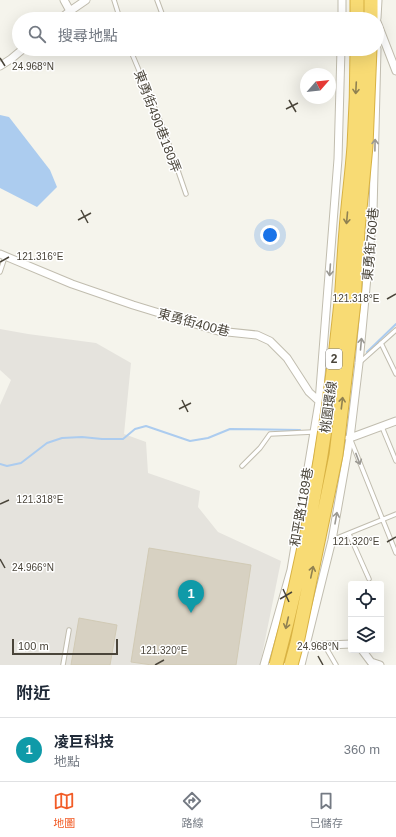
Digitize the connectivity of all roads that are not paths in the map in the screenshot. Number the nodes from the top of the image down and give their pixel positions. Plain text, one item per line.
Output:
1 (64, 0) edge
2 (86, 0) edge
3 (110, 0) edge
4 (157, 0) edge
5 (342, 0) edge
6 (357, 0) edge
7 (371, 0) edge
8 (378, 0) edge
9 (114, 2) edge
10 (70, 11) joint
11 (118, 12) edge
12 (161, 12) edge
13 (342, 12) edge
14 (357, 12) edge
15 (371, 12) edge
16 (377, 12) edge
17 (384, 40) edge
18 (15, 56) edge
19 (133, 56) edge
20 (341, 56) edge
21 (357, 56) edge
22 (370, 56) edge
23 (377, 56) edge
24 (0, 66) edge
25 (396, 71) edge
26 (338, 159) junction
27 (374, 160) junction
28 (186, 194) dead end
29 (3, 255) edge
30 (0, 272) edge
31 (396, 330) edge
32 (381, 343) junction
33 (359, 363) junction
34 (396, 374) edge
35 (319, 402) junction
36 (396, 421) edge
37 (382, 427) junction
38 (314, 432) junction
39 (329, 435) dead end
40 (336, 436) dead end
41 (350, 438) junction
42 (396, 461) edge
43 (242, 466) dead end
44 (396, 514) edge
45 (382, 520) junction
46 (349, 534) junction
47 (296, 539) junction
48 (332, 540) junction
49 (396, 554) edge
50 (369, 579) dead end
51 (68, 630) dead end
52 (348, 644) edge
53 (324, 645) junction
54 (306, 646) junction
55 (364, 653) edge
56 (63, 665) edge
57 (264, 665) edge
58 (276, 665) edge
59 (299, 665) edge
60 (336, 665) edge
61 (380, 665) edge

1 - 10 street
2 - 10 street
3 - 9 lane
4 - 12 lane
5 - 13 street
6 - 14 highway
7 - 15 highway
8 - 16 street
9 - 11 lane
17 - 25 street
18 - 24 street
19 - 28 lane, 東勇街490巷180弄
20 - 26 street, 和平路1189巷
21 -> 58 highway, 桃園環線 / 2, bridge
59 -> 22 highway, 桃園環線 / 2, bridge
27 -> 23 street, 東勇街760巷
26 - 27 street
26 -> 35 street, 和平路1189巷
33 -> 27 street, 東勇街760巷
29 - 30 lane
29 - 35 street, 東勇街400巷
31 - 32 lane
32 - 33 lane
32 - 34 lane
33 - 41 street, 東勇街760巷
35 - 38 street, 和平路1189巷
35 - 41 street, 東勇街400巷
36 - 37 street
37 - 41 street
37 - 42 lane
38 - 39 lane
38 - 43 lane
38 - 47 street, 和平路1189巷
40 - 41 lane
41 -> 45 lane
48 -> 41 street
44 - 45 lane
45 - 46 lane
45 - 49 lane
46 - 48 lane
46 - 50 lane
47 - 48 street
47 - 57 street, 和平路1189巷
48 - 54 street
51 - 56 lane
52 - 53 street
53 - 54 street
53 - 60 lane
54 - 59 street
55 - 61 street

